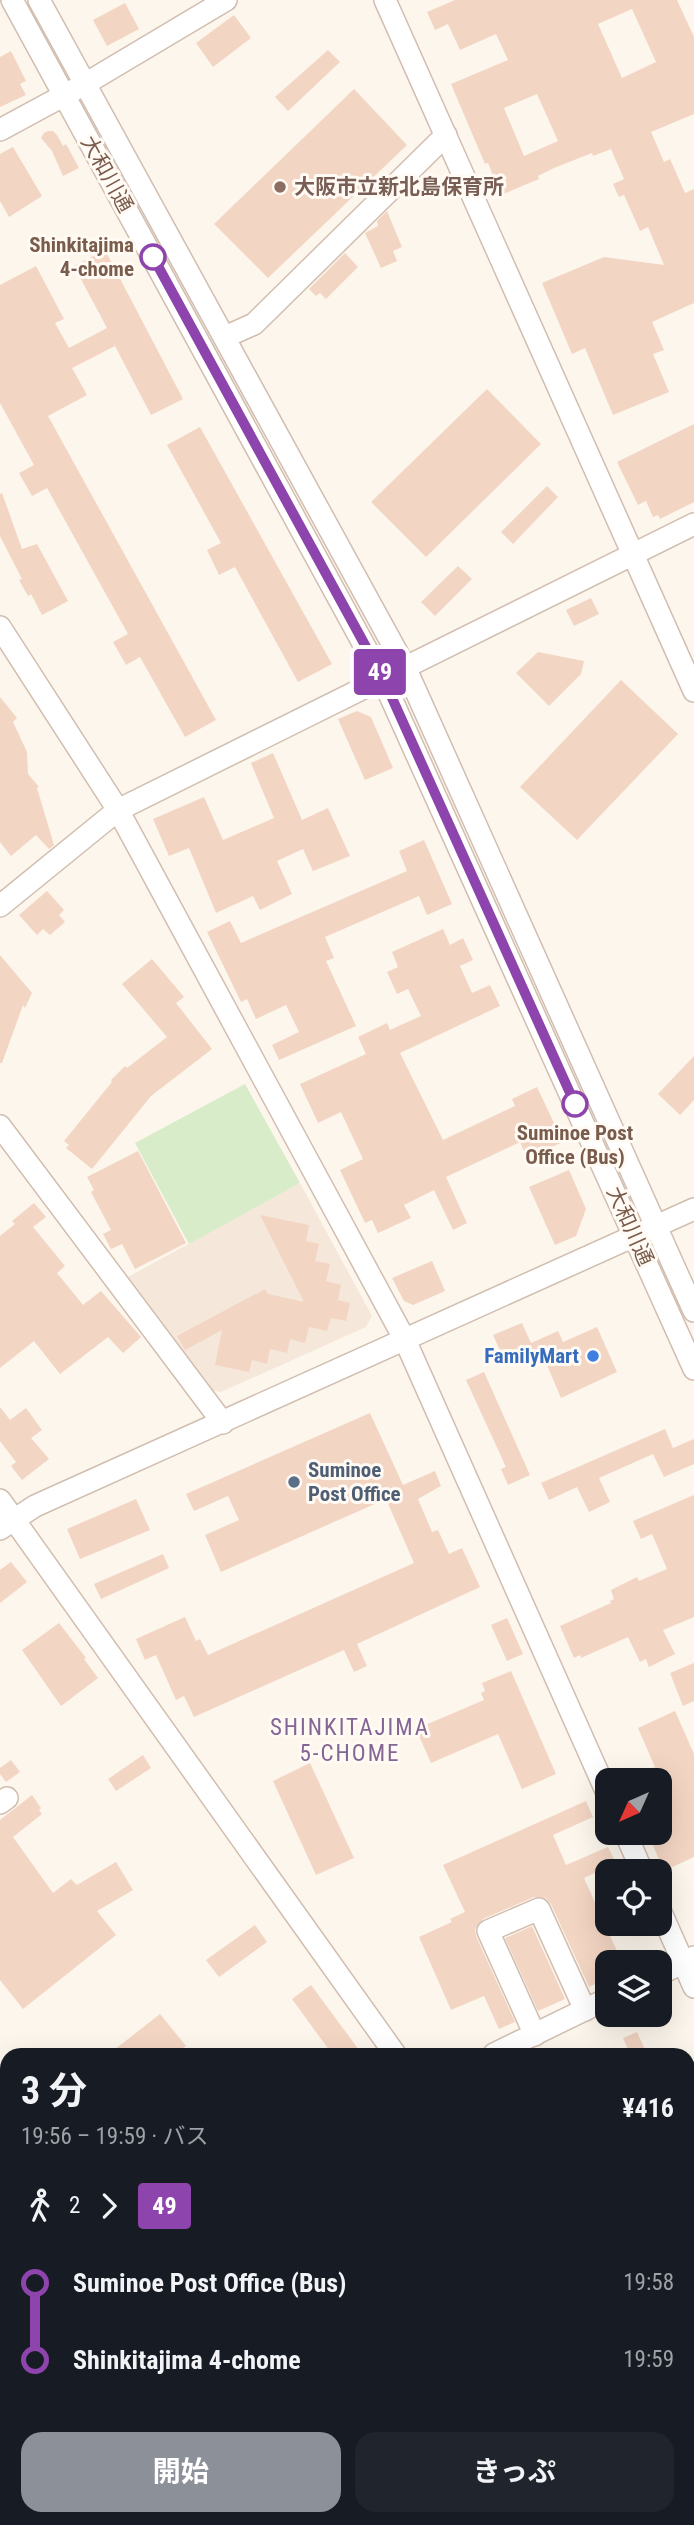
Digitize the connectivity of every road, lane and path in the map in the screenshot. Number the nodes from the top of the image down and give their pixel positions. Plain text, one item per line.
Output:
1 (12, 0) edge
2 (39, 0) edge
3 (226, 0) edge
4 (385, 0) edge
5 (85, 84) junction
6 (64, 96) junction
7 (0, 130) edge
8 (446, 135) junction
9 (225, 337) junction
10 (694, 524) edge
11 (633, 554) junction
12 (0, 627) edge
13 (405, 667) junction
14 (383, 678) junction
15 (694, 691) edge
16 (118, 810) junction
17 (0, 906) edge
18 (0, 1126) edge
19 (694, 1209) edge
20 (656, 1226) junction
21 (635, 1236) junction
22 (694, 1311) edge
23 (405, 1340) junction
24 (694, 1369) edge
25 (223, 1423) junction
26 (0, 1500) edge
27 (7, 1524) edge
28 (596, 1768) edge
29 (672, 1931) edge
30 (689, 1960) edge
31 (672, 1968) edge
32 (694, 1987) edge
33 (595, 2005) edge
34 (585, 2010) junction
35 (535, 2035) junction
36 (391, 2048) edge
37 (507, 2048) edge

1 - 6 street, 大和川通
2 - 5 street, 大和川通
3 - 5 street
4 - 8 street
5 - 6 street
5 - 9 street, 大和川通
6 - 7 street
6 - 14 street, 大和川通
8 - 9 street
8 - 11 street
9 - 13 street, 大和川通
10 - 11 street
11 - 13 street
11 - 15 street
12 - 16 street
13 - 14 street
13 - 20 street, 大和川通
14 - 16 street
14 - 21 street, 大和川通
16 - 17 street
16 - 23 street
18 - 25 street
19 - 20 street
20 - 21 street
20 - 22 street, 大和川通
21 - 23 street
21 - 24 street, 大和川通
23 - 25 street
23 - 28 street
25 - 27 street
26 - 27 street
27 - 36 street
29 - 30 street
30 - 31 street
30 - 32 street
33 - 34 street
34 - 35 street
34 - 35 street
35 - 37 street

